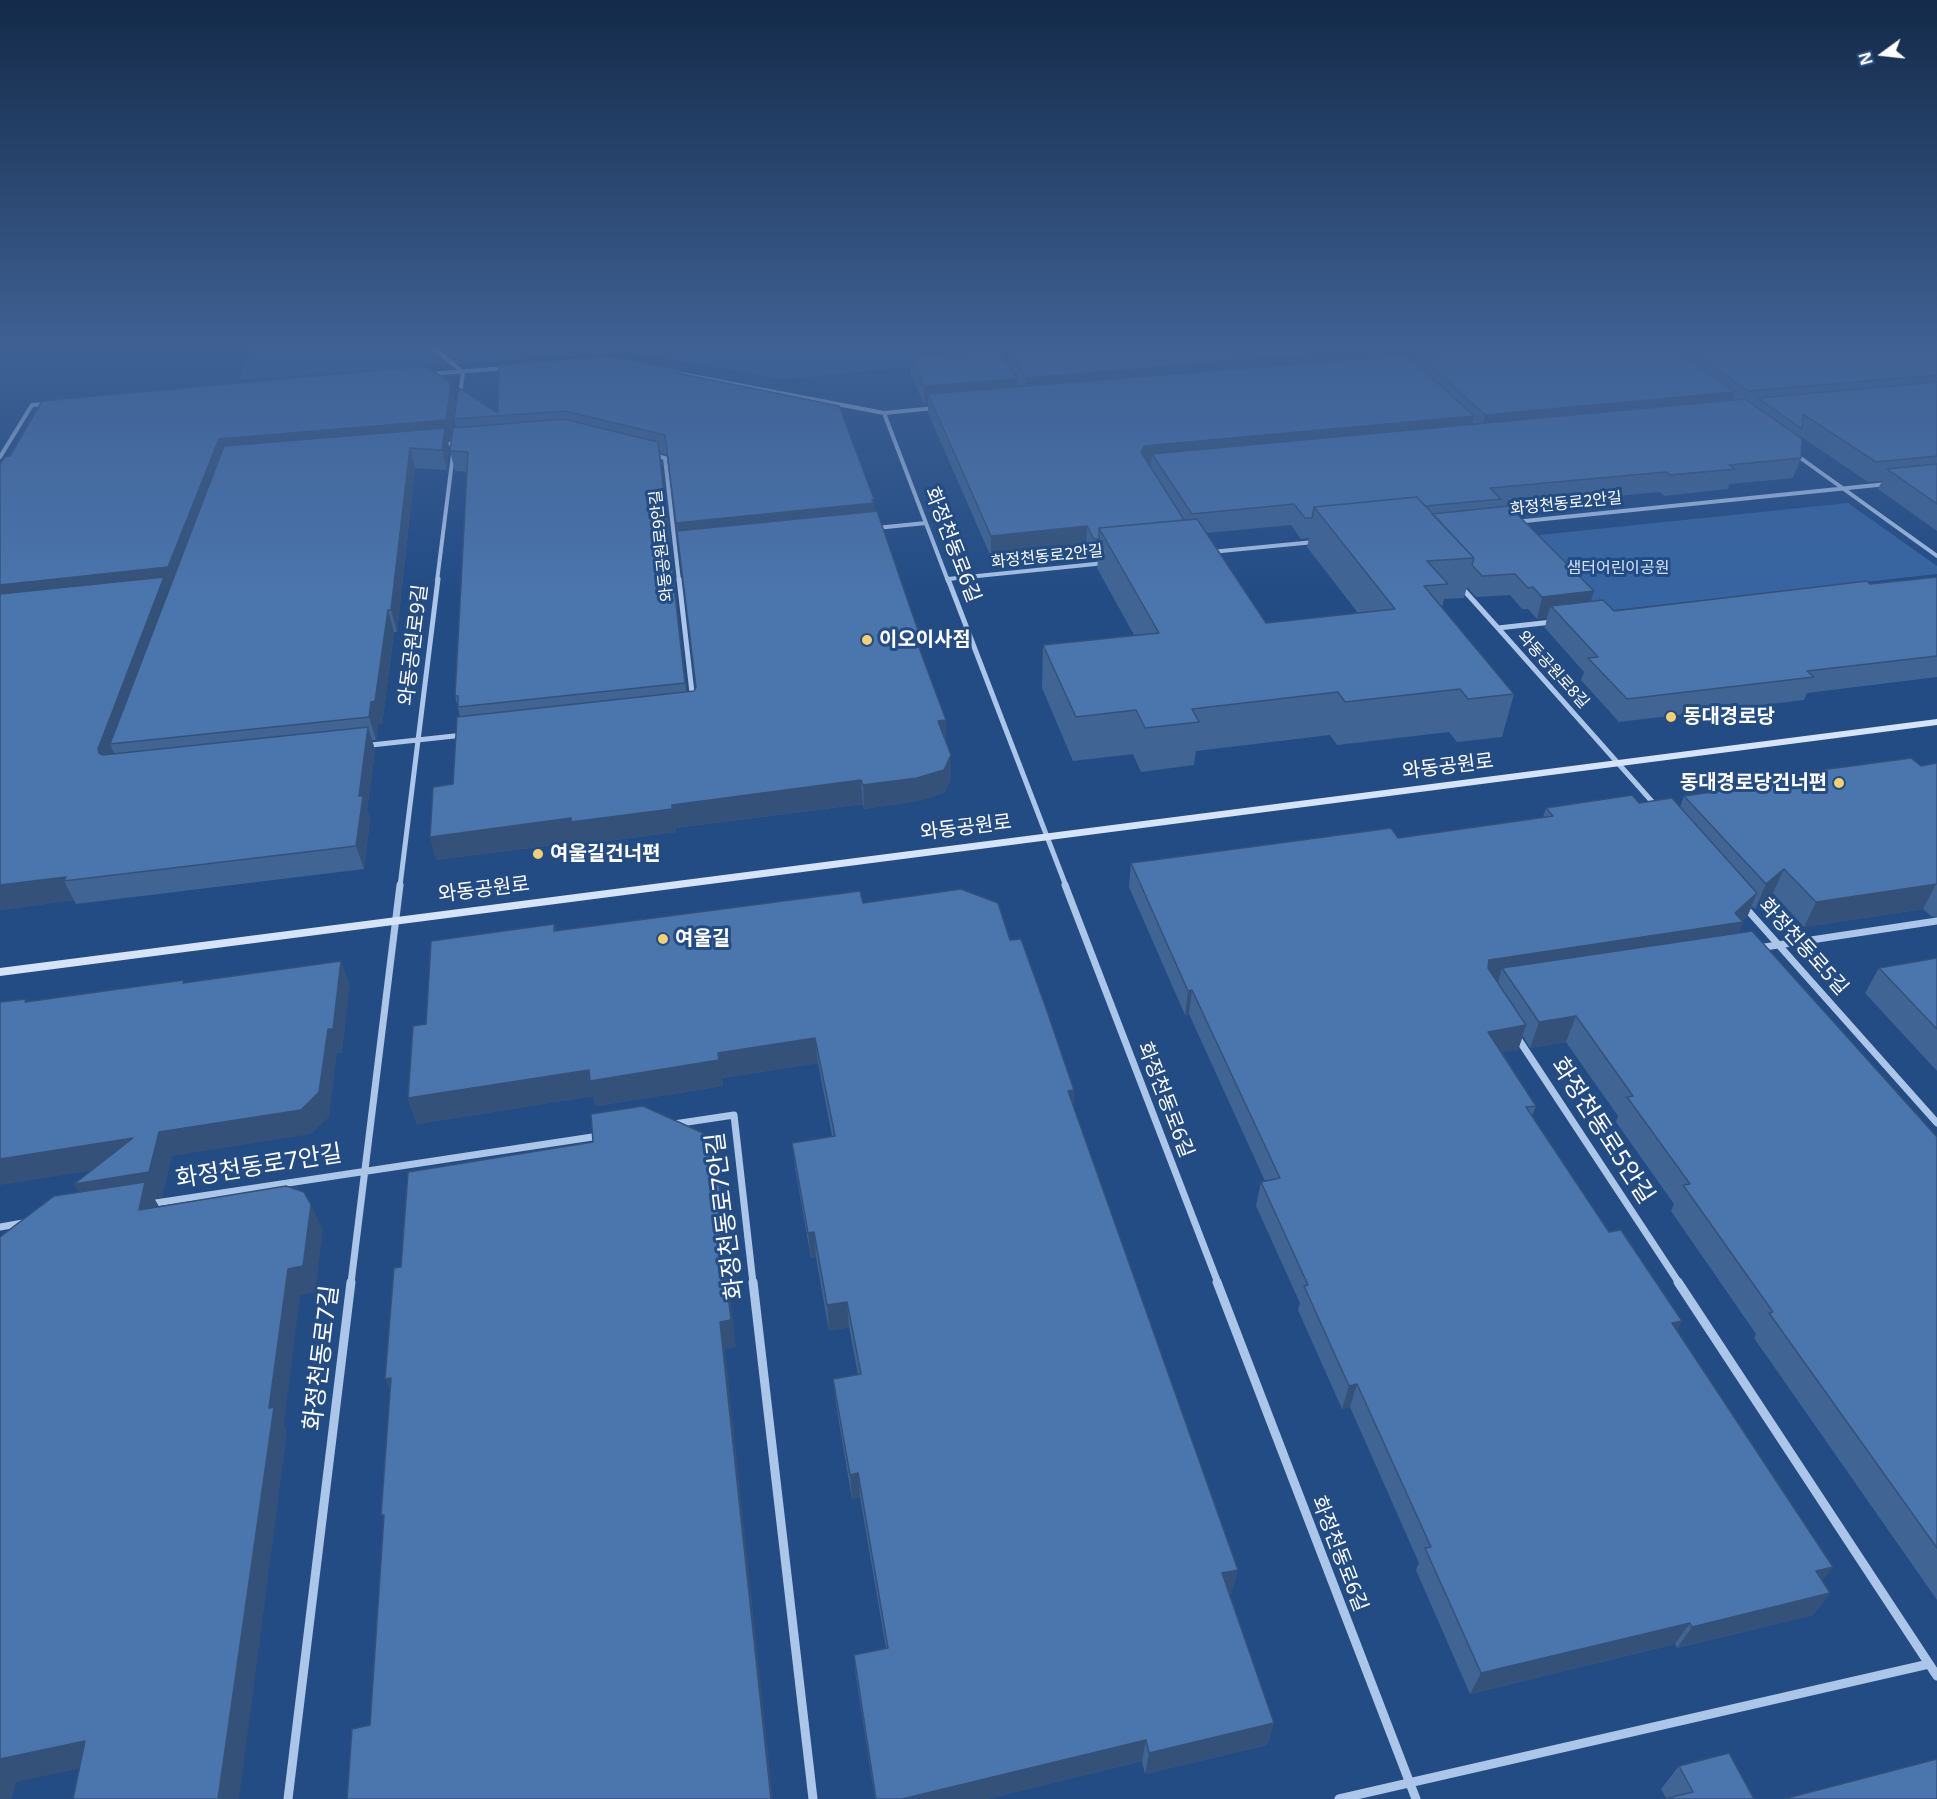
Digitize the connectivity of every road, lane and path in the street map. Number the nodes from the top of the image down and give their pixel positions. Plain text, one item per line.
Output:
1 (18, 429) edge
2 (890, 429) edge
3 (456, 434) edge
4 (454, 444) junction
5 (1787, 448) edge
6 (0, 458) edge
7 (1890, 484) edge
8 (1843, 488) junction
9 (1504, 523) edge
10 (926, 524) junction
11 (866, 529) edge
12 (1316, 542) dead end
13 (687, 547) edge
14 (675, 548) junction
15 (1209, 553) edge
16 (1937, 556) edge
17 (1114, 562) edge
18 (948, 579) junction
19 (1458, 584) edge
20 (180, 593) junction
21 (169, 594) edge
22 (1557, 621) edge
23 (1498, 628) junction
24 (1937, 723) edge
25 (417, 740) junction
26 (1620, 765) junction
27 (1659, 810) edge
28 (1047, 837) junction
29 (1739, 900) edge
30 (395, 921) junction
31 (1937, 921) edge
32 (1779, 945) junction
33 (1743, 950) edge
34 (0, 972) edge
35 (1511, 1029) edge
36 (1937, 1123) edge
37 (665, 1126) edge
38 (607, 1134) edge
39 (365, 1171) junction
40 (141, 1205) edge
41 (35, 1221) edge
42 (0, 1227) edge
43 (1929, 1664) junction
44 (1937, 1676) edge
45 (1410, 1783) junction
46 (288, 1799) edge
47 (813, 1799) edge
48 (1340, 1799) edge
49 (1416, 1799) edge

1 - 6 street
2 - 10 street, 화정천동로6길
3 - 4 street, 와동공원로9길
4 - 14 street, 와동공원로9안길
4 - 20 street, 와동공원로9안길
4 - 25 street, 와동공원로9길
5 - 8 street
7 - 8 street, 화정천동로2안길
8 - 9 street, 화정천동로2안길
8 - 16 street
10 - 11 street
10 - 18 street, 화정천동로6길
12 - 15 street
13 - 14 street
14 - 25 street, 와동공원로9안길
17 - 18 street, 화정천동로2안길
18 - 28 street, 화정천동로6길
19 - 23 street
20 - 21 street
20 - 25 street, 와동공원로9안길
22 - 23 street, 와동공원로8길
23 - 26 street, 와동공원로8길
24 - 26 street, 와동공원로
25 - 30 street, 와동공원로9길
26 - 27 street
26 - 28 street, 와동공원로
28 - 30 street, 와동공원로
28 - 45 street, 화정천동로6길
29 - 32 street, 화정천동로5길
30 - 34 street, 와동공원로
30 - 39 street, 화정천동로7길
31 - 32 street
32 - 33 street
32 - 36 street, 화정천동로5길
35 - 43 street, 화정천동로5안길
37 - 47 street, 화정천동로7안길
38 - 39 street, 화정천동로7안길
39 - 40 street, 화정천동로7안길
39 - 46 street, 화정천동로7길
41 - 42 street
43 - 44 street, 화정천동로5안길
43 - 45 street
45 - 48 street
45 - 49 street, 화정천동로6길

